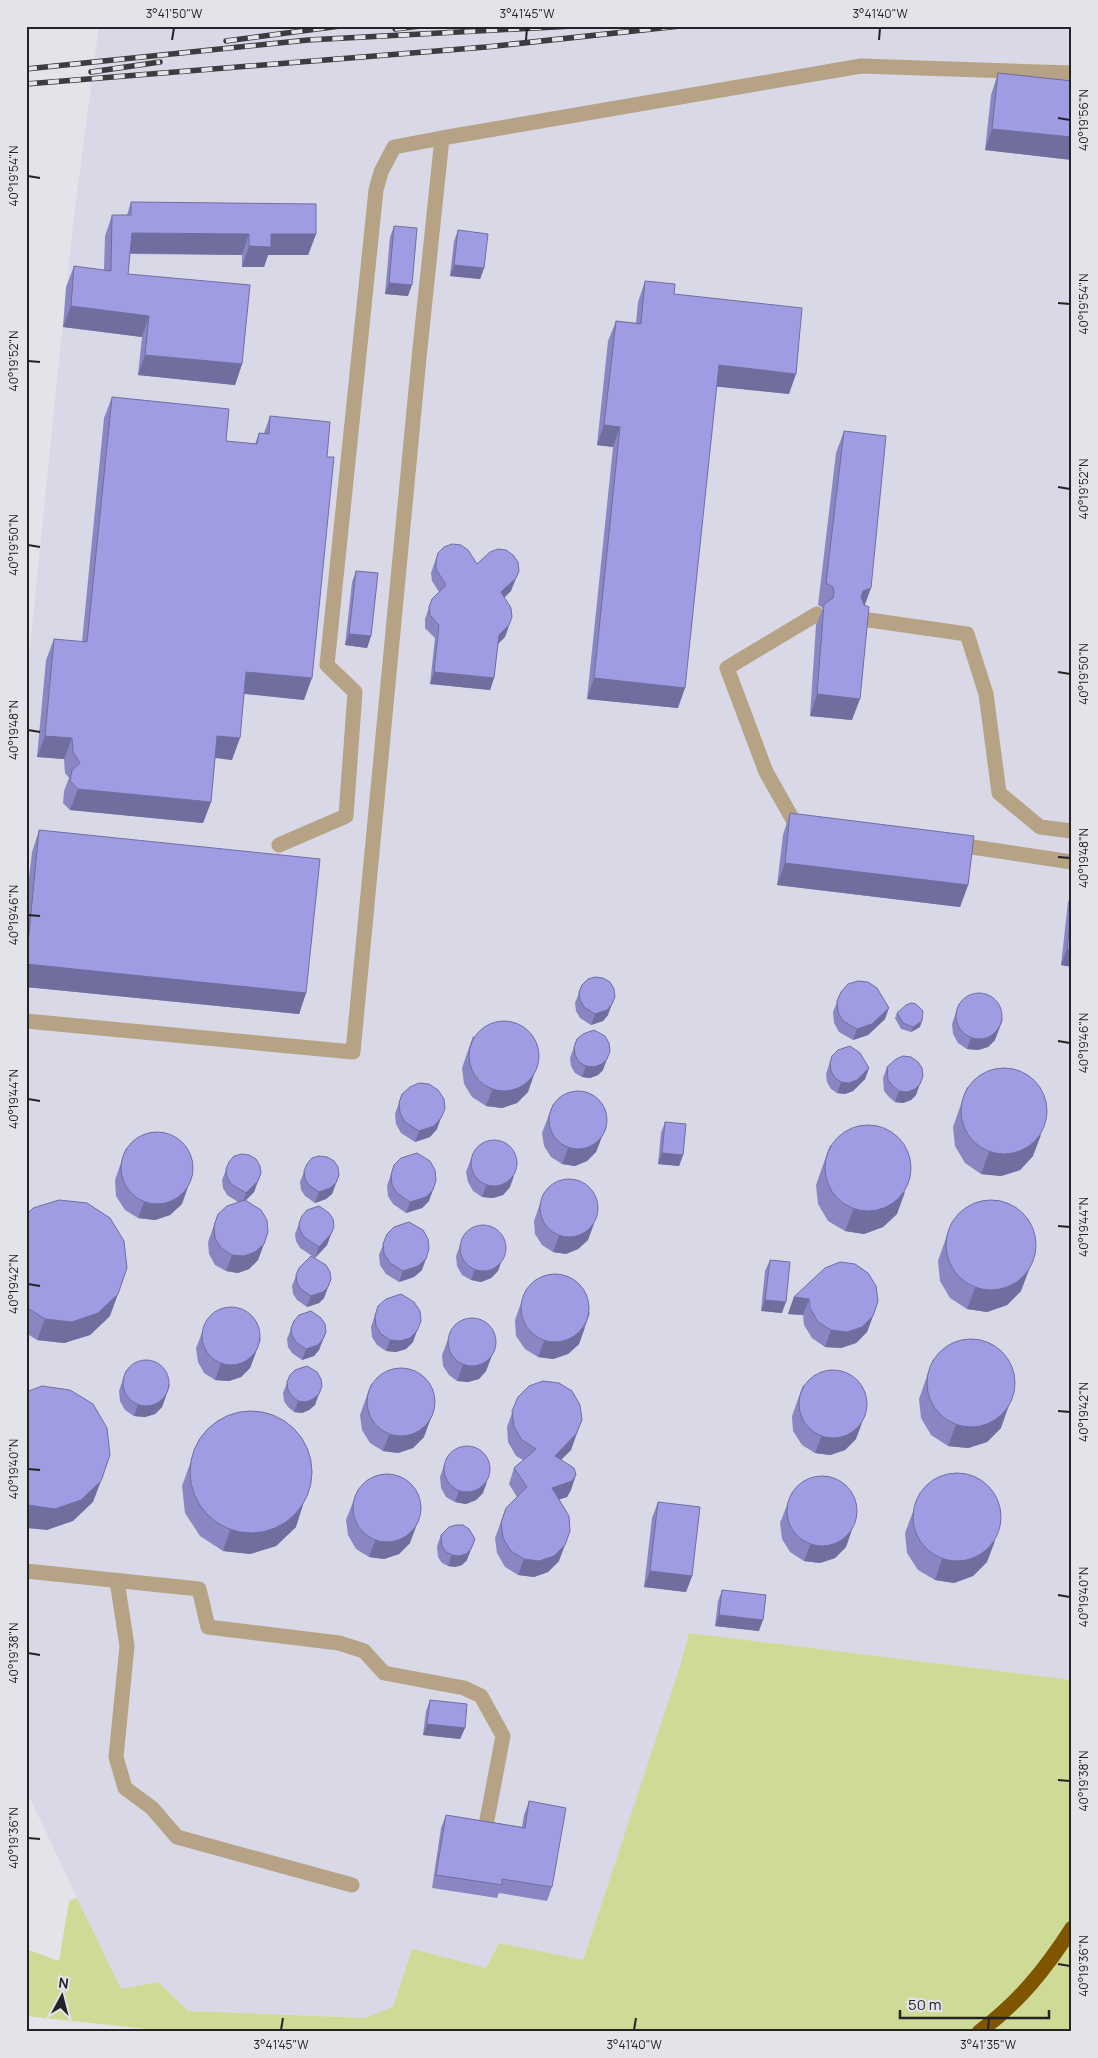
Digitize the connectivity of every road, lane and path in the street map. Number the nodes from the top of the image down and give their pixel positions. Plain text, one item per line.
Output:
1 (1072, 73) edge
2 (442, 138) junction
3 (817, 614) dead end
4 (862, 618) edge
5 (815, 827) edge
6 (1072, 831) edge
7 (933, 842) edge
8 (278, 845) dead end
9 (1072, 862) edge
10 (26, 1021) edge
11 (26, 1571) edge
12 (117, 1580) junction
13 (486, 1825) edge
14 (352, 1885) dead end
15 (1072, 1928) edge
16 (980, 2032) edge

1 - 2 lane
2 - 8 lane
2 - 10 lane
3 - 5 lane
4 - 6 lane
7 - 9 lane
11 - 12 lane
12 - 13 lane
12 - 14 lane
15 - 16 highway

